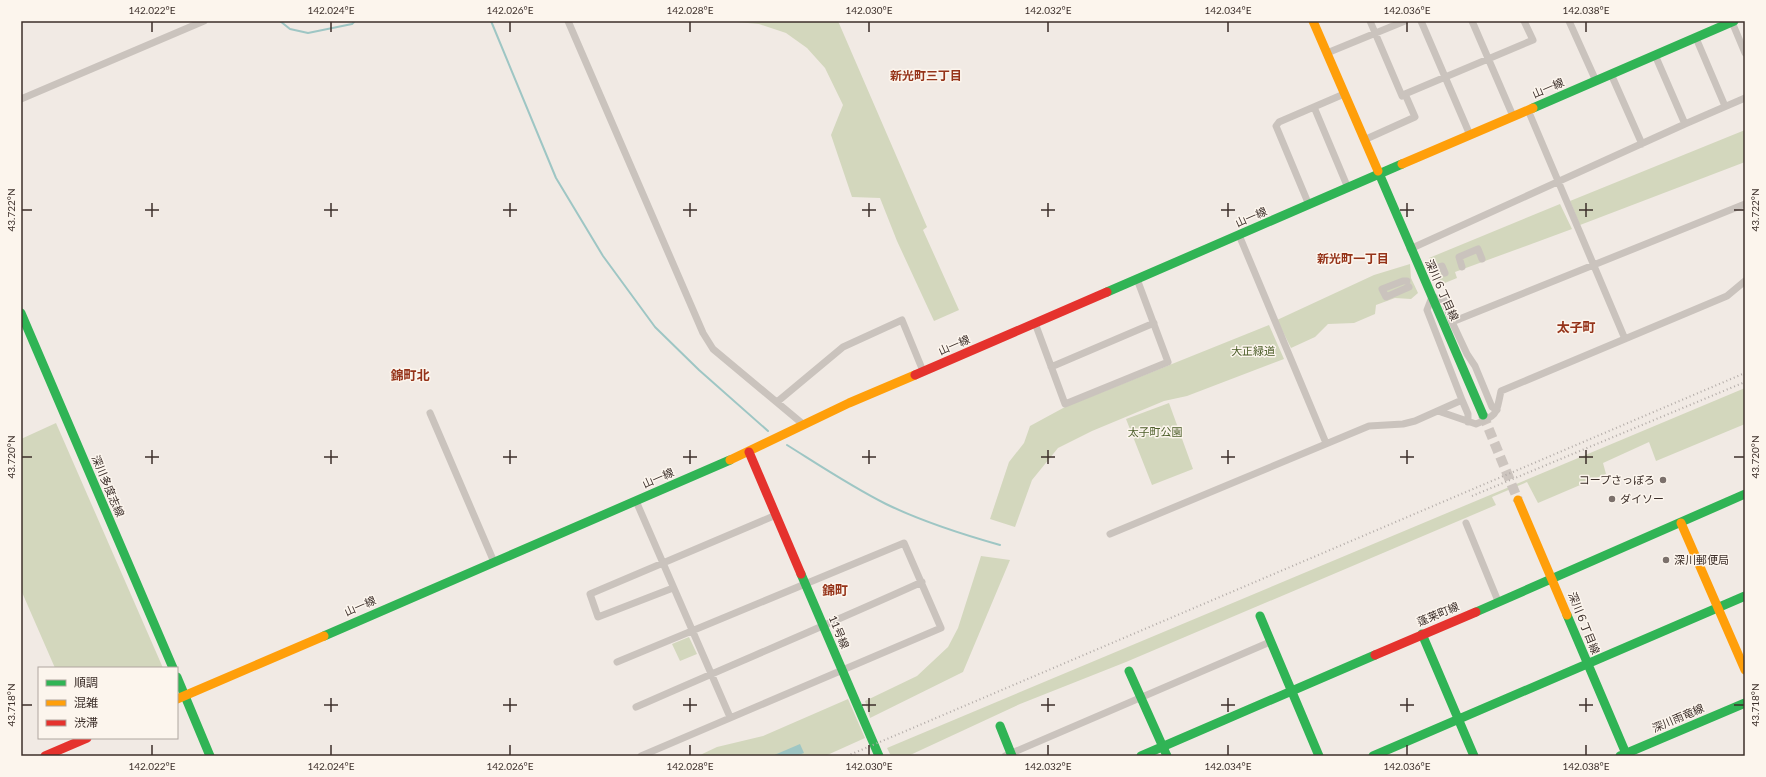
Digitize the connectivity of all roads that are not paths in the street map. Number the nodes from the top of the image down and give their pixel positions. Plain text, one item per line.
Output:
1 (204, 21) edge
2 (568, 21) edge
3 (1313, 21) edge
4 (1370, 21) edge
5 (1404, 21) edge
6 (1421, 21) edge
7 (1472, 21) edge
8 (1524, 21) edge
9 (1569, 21) edge
10 (1733, 22) edge
11 (1375, 33) junction
12 (1696, 38) junction
13 (1327, 53) junction
14 (1745, 54) edge
15 (1655, 55) junction
16 (1488, 59) junction
17 (1611, 74) junction
18 (1445, 77) junction
19 (1596, 81) junction
20 (1344, 94) junction
21 (1405, 94) junction
22 (1745, 98) edge
23 (21, 99) edge
24 (1725, 106) junction
25 (1314, 107) junction
26 (1528, 110) junction
27 (1513, 116) junction
28 (1685, 124) junction
29 (1470, 135) junction
30 (1364, 140) junction
31 (1642, 144) junction
32 (1378, 175) junction
33 (1559, 183) junction
34 (1348, 188) junction
35 (1745, 204) edge
36 (1309, 205) junction
37 (1239, 235) junction
38 (1410, 249) junction
39 (1482, 259) dead end
40 (1594, 264) junction
41 (1462, 266) dead end
42 (1436, 268) dead end
43 (1445, 274) dead end
44 (1137, 279) junction
45 (1745, 281) edge
46 (1432, 297) junction
47 (21, 314) edge
48 (1452, 322) junction
49 (1035, 323) junction
50 (1154, 323) junction
51 (1625, 339) junction
52 (1051, 367) junction
53 (923, 371) junction
54 (1462, 400) junction
55 (777, 402) junction
56 (1497, 410) junction
57 (1438, 411) junction
58 (430, 413) dead end
59 (1483, 415) tunnel mouth
60 (1468, 422) junction
61 (804, 425) junction
62 (1326, 443) junction
63 (749, 452) junction
64 (1745, 494) edge
65 (1518, 500) tunnel mouth
66 (636, 501) junction
67 (776, 515) junction
68 (1466, 523) dead end
69 (1681, 523) junction
70 (1110, 534) dead end
71 (494, 562) junction
72 (663, 564) junction
73 (1553, 579) junction
74 (922, 582) junction
75 (806, 584) junction
76 (673, 588) junction
77 (1745, 596) edge
78 (1498, 602) junction
79 (1718, 607) junction
80 (1260, 616) dead end
81 (824, 627) junction
82 (692, 632) junction
83 (1422, 634) junction
84 (1270, 642) junction
85 (617, 662) dead end
86 (1588, 664) junction
87 (173, 667) edge
88 (842, 670) junction
89 (1745, 670) edge
90 (1129, 671) dead end
91 (710, 674) junction
92 (178, 682) edge
93 (1292, 690) junction
94 (1141, 696) junction
95 (181, 697) edge
96 (1745, 703) edge
97 (636, 707) dead end
98 (730, 717) junction
99 (1458, 720) junction
100 (1000, 726) dead end
101 (85, 739) edge
102 (1163, 747) junction
103 (1009, 755) edge
104 (1625, 755) edge
105 (46, 756) edge
106 (210, 756) edge
107 (641, 756) edge
108 (879, 756) edge
109 (1141, 756) edge
110 (1167, 756) edge
111 (1319, 756) edge
112 (1373, 756) edge
113 (1474, 756) edge

1 - 23 street
2 - 55 street
3 - 13 street, 深川６丁目線
4 - 11 street
5 - 11 street
6 - 18 street
7 - 16 street
8 - 16 street
9 - 19 street
10 - 12 street, 山一線
10 - 14 street
11 - 13 street
11 - 21 street
12 - 15 street, 山一線
12 - 24 street
13 - 20 street, 深川６丁目線
15 - 17 street, 山一線
15 - 28 street
16 - 18 street
16 - 27 street
17 - 19 street, 山一線
17 - 31 street
18 - 21 street
18 - 29 street
19 - 26 street, 山一線
20 - 25 street
20 - 30 street, 深川６丁目線
21 - 30 street
22 - 24 street
24 - 28 street
25 - 34 street
25 - 36 street
26 - 27 street, 山一線
26 - 33 street
27 - 29 street, 山一線
28 - 31 street
29 - 32 street, 山一線
30 - 32 street, 深川６丁目線
31 - 33 street
32 - 34 street, 山一線
32 - 38 street, 深川６丁目線
33 - 38 street
33 - 40 street
34 - 36 street, 山一線
35 - 40 street
36 - 37 street, 山一線
37 - 44 street, 山一線
37 - 62 street
38 - 46 street, 深川６丁目線
39 - 41 street
40 - 48 street
40 - 51 street
42 - 43 street
44 - 49 street, 山一線
44 - 50 street
45 - 51 street
46 - 48 street
46 - 54 street
46 - 59 street, 深川６丁目線
47 - 87 street, 深川多度志線
48 - 56 street
49 - 52 street
49 - 53 street, 山一線
50 - 52 street
50 - 52 street
51 - 56 street
53 - 55 street
53 - 61 street, 山一線
54 - 57 street
54 - 60 street
55 - 61 street
56 - 60 street
57 - 60 street
57 - 62 street
58 - 71 street
61 - 63 street, 山一線
62 - 70 street
63 - 66 street, 山一線
63 - 67 street, 11号線
64 - 69 street, 蓬莱町線
65 - 73 street, 深川６丁目線
66 - 71 street, 山一線
66 - 72 street
67 - 72 street
67 - 75 street, 11号線
68 - 78 street
69 - 73 street, 蓬莱町線
69 - 79 street
71 - 95 street, 山一線
72 - 76 street
72 - 76 street
73 - 78 street, 蓬莱町線
73 - 86 street, 深川６丁目線
74 - 75 street
74 - 81 street
74 - 88 street
75 - 81 street, 11号線
75 - 82 street
76 - 82 street
77 - 79 street
78 - 83 street, 蓬莱町線
79 - 86 street
79 - 89 street
80 - 84 street
81 - 88 street, 11号線
81 - 91 street
82 - 85 street
82 - 91 street
83 - 93 street, 蓬莱町線
83 - 99 street
84 - 93 street
84 - 94 street
86 - 99 street
86 - 104 street, 深川６丁目線
88 - 98 street
88 - 108 street, 11号線
90 - 94 street
91 - 97 street
91 - 98 street
92 - 95 street
93 - 102 street, 蓬莱町線
93 - 111 street
94 - 102 street
94 - 103 street
95 - 106 street
96 - 104 street, 深川雨竜線
98 - 107 street
99 - 112 street
99 - 113 street
100 - 103 street
101 - 105 street
102 - 109 street, 蓬莱町線
102 - 110 street

